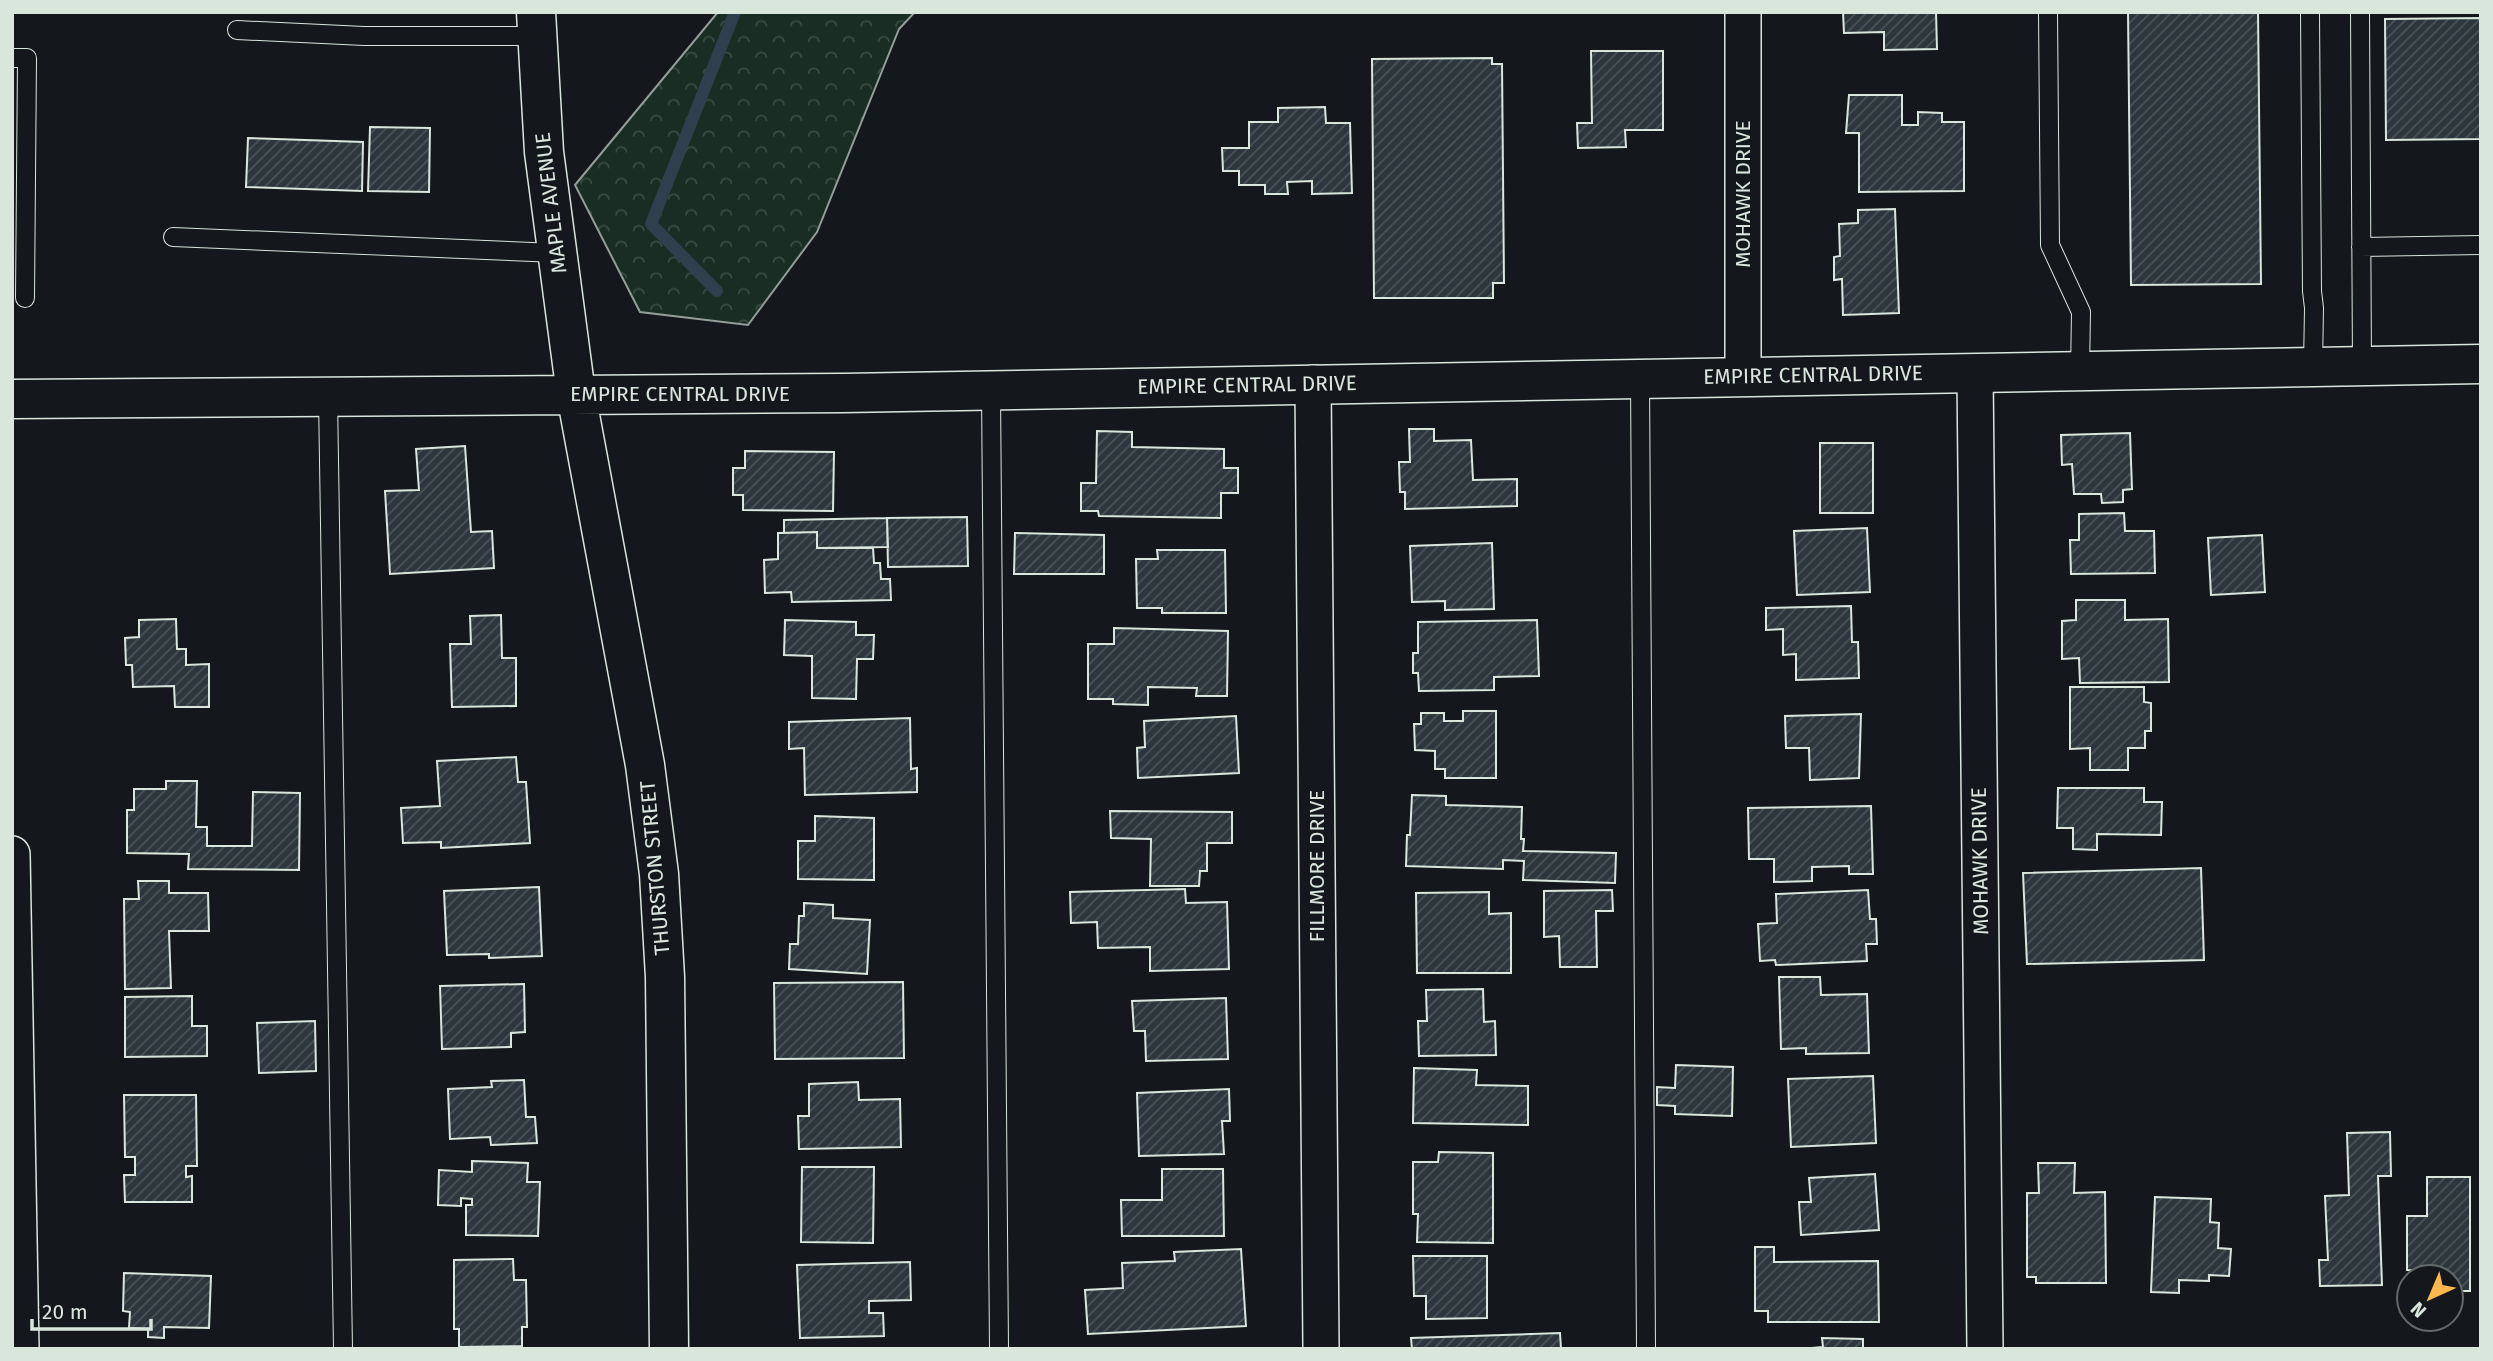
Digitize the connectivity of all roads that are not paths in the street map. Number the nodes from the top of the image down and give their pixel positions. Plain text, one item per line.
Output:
1 (1743, 12) edge
2 (2048, 12) edge
3 (2310, 12) edge
4 (2360, 12) edge
5 (536, 24) edge
6 (237, 30) dead end
7 (12, 58) edge
8 (173, 237) dead end
9 (2481, 245) edge
10 (2361, 247) junction
11 (557, 253) junction
12 (25, 298) dead end
13 (2481, 364) edge
14 (2362, 365) junction
15 (2313, 366) junction
16 (2080, 371) junction
17 (1975, 373) junction
18 (1743, 376) junction
19 (1640, 377) junction
20 (1313, 383) junction
21 (991, 391) junction
22 (576, 394) junction
23 (328, 397) junction
24 (12, 399) edge
25 (12, 854) edge
26 (21, 1349) edge
27 (343, 1349) edge
28 (669, 1349) edge
29 (999, 1349) edge
30 (1321, 1349) edge
31 (1646, 1349) edge
32 (1985, 1349) edge

1 - 18 street, MOHAWK DRIVE
2 - 16 lane
3 - 15 lane
4 - 10 lane
5 - 6 lane
5 - 11 street, MAPLE AVENUE
7 - 12 lane
8 - 11 lane
9 - 10 lane
10 - 14 lane
11 - 22 street, MAPLE AVENUE
13 - 14 street, EMPIRE CENTRAL DRIVE
14 - 15 street, EMPIRE CENTRAL DRIVE
15 - 16 street, EMPIRE CENTRAL DRIVE
16 - 17 street, EMPIRE CENTRAL DRIVE
17 - 18 street, EMPIRE CENTRAL DRIVE
17 - 32 street, MOHAWK DRIVE
18 - 19 street, EMPIRE CENTRAL DRIVE
19 - 20 street, EMPIRE CENTRAL DRIVE
19 - 31 lane
20 - 21 street, EMPIRE CENTRAL DRIVE
20 - 30 street, FILLMORE DRIVE
21 - 22 street, EMPIRE CENTRAL DRIVE
21 - 29 lane
22 - 23 street, EMPIRE CENTRAL DRIVE
22 - 28 street, THURSTON STREET
23 - 24 street, EMPIRE CENTRAL DRIVE
23 - 27 lane
25 - 26 street

